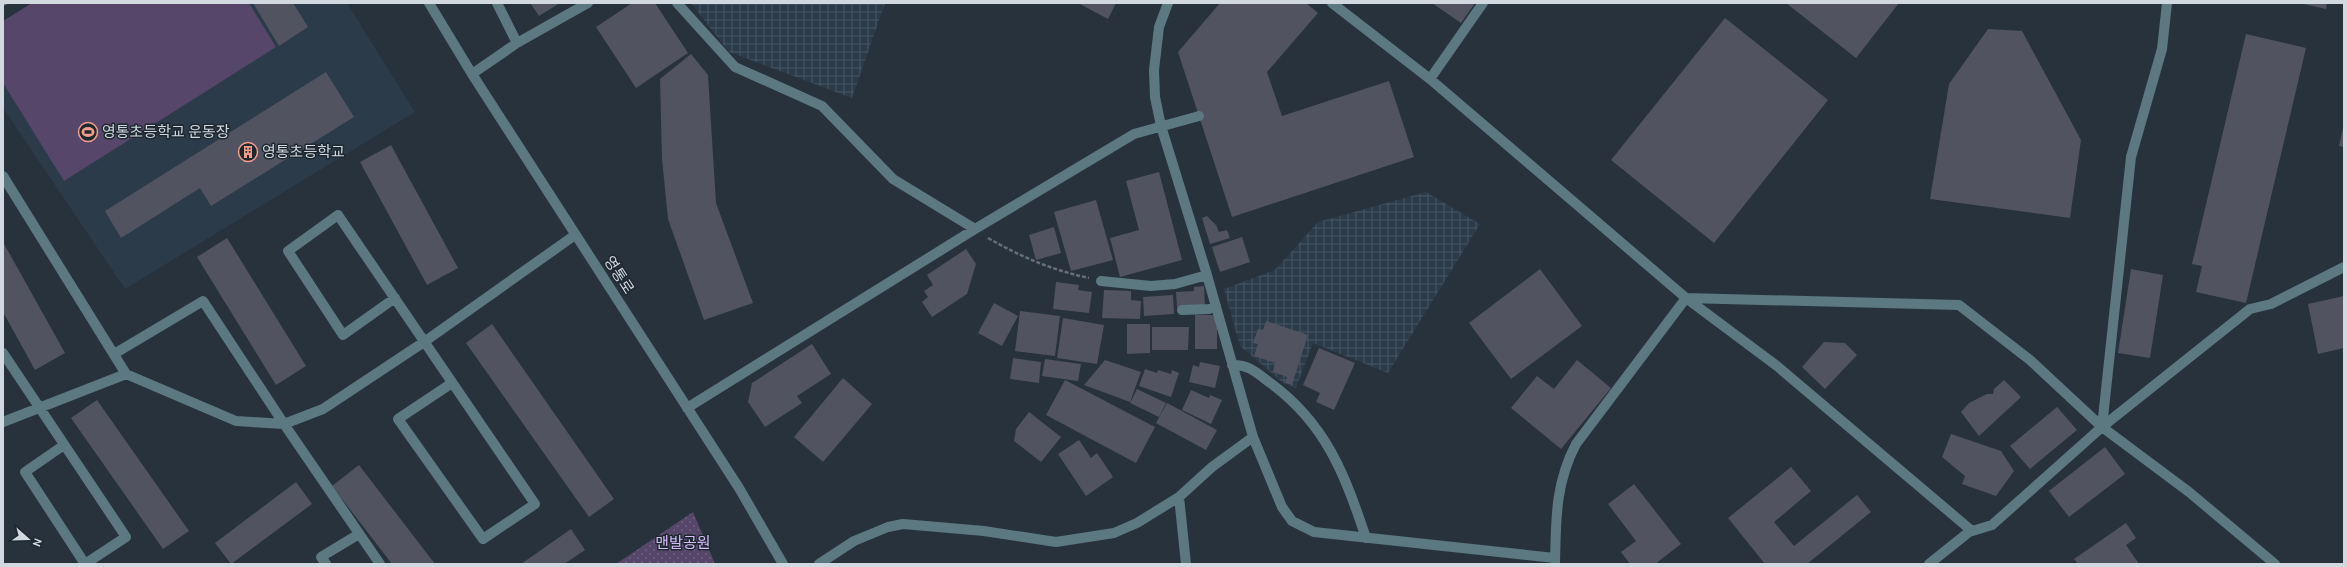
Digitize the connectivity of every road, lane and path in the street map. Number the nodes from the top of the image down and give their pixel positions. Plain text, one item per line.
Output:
1 (7, 3) edge
2 (429, 3) edge
3 (496, 3) edge
4 (588, 3) edge
5 (677, 3) edge
6 (1168, 3) edge
7 (1332, 3) edge
8 (1484, 3) edge
9 (2166, 3) edge
10 (3, 5) edge
11 (517, 43) junction
12 (472, 74) junction
13 (1430, 79) junction
14 (1199, 116) dead end
15 (1160, 126) junction
16 (3, 176) edge
17 (975, 229) junction
18 (575, 235) junction
19 (2344, 267) edge
20 (1207, 275) junction
21 (1101, 281) joint
22 (395, 298) junction
23 (1686, 298) junction
24 (1216, 306) junction
25 (1182, 310) dead end
26 (424, 342) junction
27 (3, 353) edge
28 (114, 354) junction
29 (1232, 365) junction
30 (126, 374) junction
31 (452, 383) junction
32 (38, 408) junction
33 (687, 408) junction
34 (3, 422) edge
35 (284, 424) junction
36 (2102, 427) junction
37 (1253, 437) junction
38 (64, 445) junction
39 (1179, 498) junction
40 (1972, 531) junction
41 (359, 534) junction
42 (1366, 538) junction
43 (1555, 561) edge
44 (85, 564) edge
45 (326, 564) edge
46 (380, 564) edge
47 (783, 564) edge
48 (819, 564) edge
49 (1186, 564) edge
50 (1928, 564) edge
51 (2275, 564) edge

1 - 10 path
2 - 12 street, 영통로
3 - 11 street
4 - 11 street
5 - 17 street
6 - 15 street
7 - 13 street
8 - 13 street
9 - 36 street
11 - 12 street
12 - 18 street, 영통로
13 - 23 street
14 - 15 street
15 - 17 street
15 - 20 street
16 - 28 street
17 - 21 path
17 - 33 street
18 - 26 street
18 - 33 street, 영통로
19 - 36 street
20 - 21 street
20 - 24 street
22 - 22 street
22 - 26 street
23 - 36 street
23 - 40 street
23 - 43 street
24 - 25 street
24 - 29 street
26 - 31 street
26 - 35 street
27 - 32 street
28 - 30 street
28 - 35 street
29 - 37 street
29 - 42 street
30 - 32 street
30 - 35 street
31 - 31 street
32 - 34 street
32 - 38 street
33 - 47 street, 영통로
35 - 41 street
36 - 40 street
36 - 51 street
37 - 39 street
37 - 42 street
38 - 44 street
38 - 44 street
39 - 48 street
39 - 49 street
40 - 50 street
41 - 45 street
41 - 46 street
42 - 43 street

